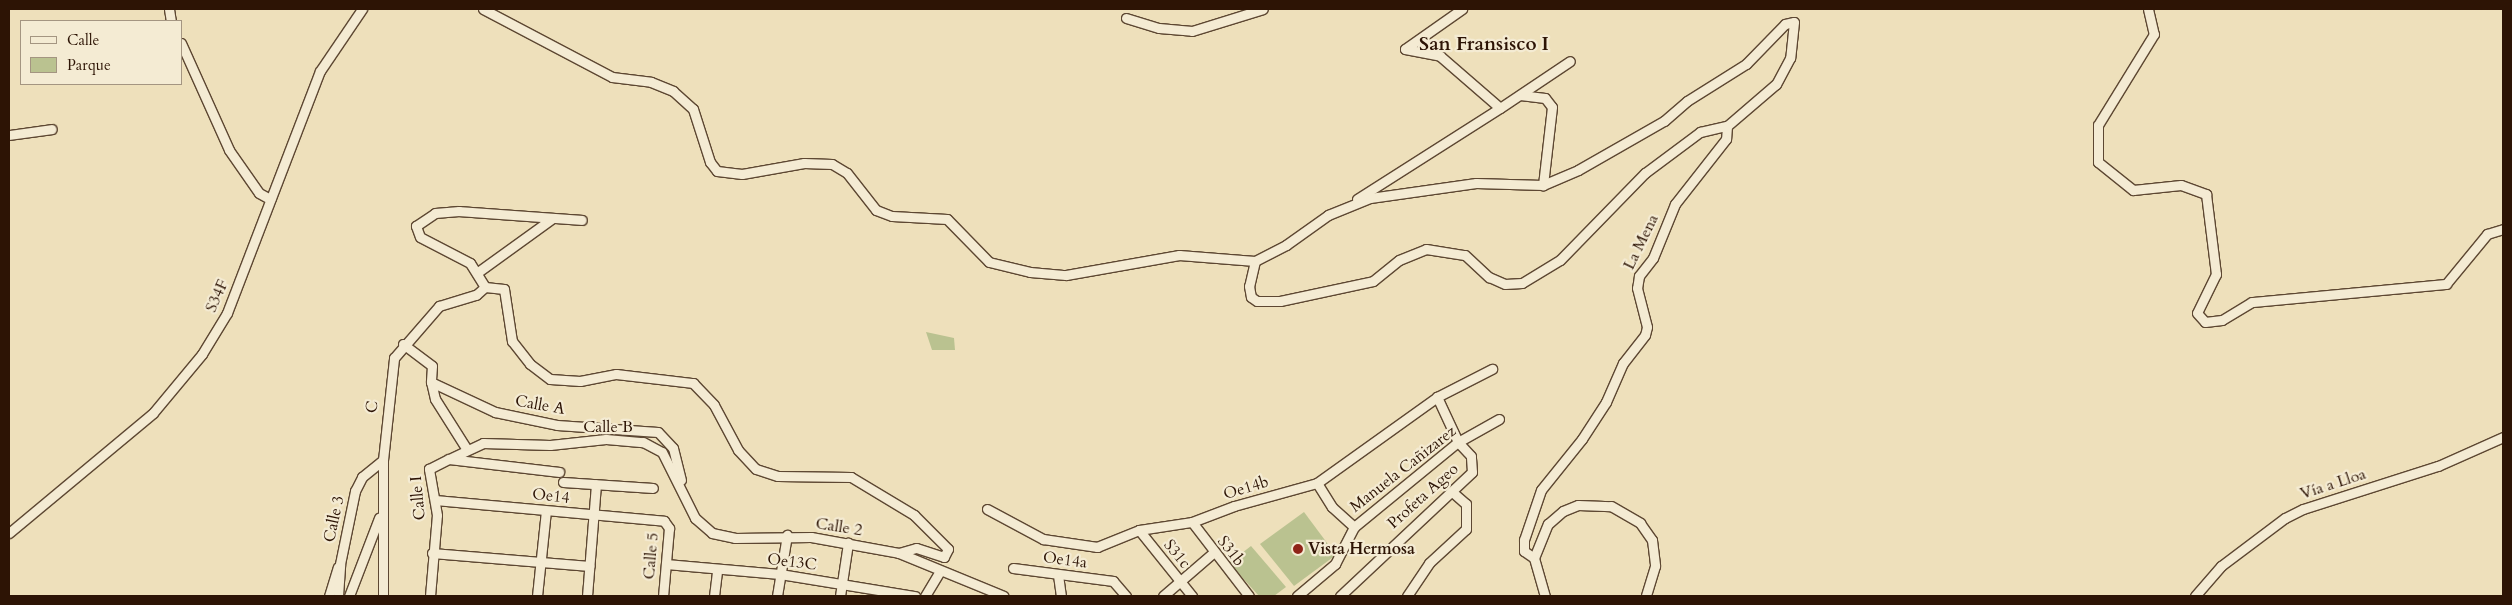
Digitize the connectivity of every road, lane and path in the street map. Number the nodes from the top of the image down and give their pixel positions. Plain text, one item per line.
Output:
1 (362, 9) edge
2 (483, 9) edge
3 (1263, 9) edge
4 (1462, 9) edge
5 (2148, 9) edge
6 (1126, 18) dead end
7 (182, 44) edge
8 (1570, 61) dead end
9 (1520, 95) junction
10 (1500, 108) junction
11 (1727, 126) junction
12 (52, 129) dead end
13 (9, 135) edge
14 (1544, 185) junction
15 (270, 199) junction
16 (1347, 205) junction
17 (553, 218) junction
18 (582, 220) dead end
19 (2503, 229) edge
20 (1255, 261) junction
21 (478, 272) junction
22 (485, 287) junction
23 (403, 344) junction
24 (1492, 369) dead end
25 (431, 382) junction
26 (1437, 397) junction
27 (1499, 419) dead end
28 (2503, 437) edge
29 (1458, 442) junction
30 (466, 448) junction
31 (449, 459) junction
32 (383, 460) junction
33 (559, 472) dead end
34 (563, 482) dead end
35 (1317, 483) junction
36 (596, 484) junction
37 (653, 488) dead end
38 (683, 492) junction
39 (1452, 492) junction
40 (435, 500) junction
41 (987, 509) dead end
42 (382, 510) junction
43 (546, 511) junction
44 (593, 516) junction
45 (664, 521) joint
46 (1192, 522) junction
47 (1354, 527) junction
48 (1139, 530) junction
49 (9, 533) edge
50 (787, 536) junction
51 (848, 543) junction
52 (432, 552) junction
53 (899, 553) junction
54 (1213, 554) junction
55 (1534, 558) junction
56 (542, 561) junction
57 (340, 564) junction
58 (666, 564) junction
59 (589, 566) junction
60 (1013, 568) dead end
61 (717, 571) junction
62 (940, 571) junction
63 (780, 574) junction
64 (1058, 575) junction
65 (1181, 582) junction
66 (842, 584) junction
67 (982, 585) junction
68 (329, 596) edge
69 (338, 596) edge
70 (349, 596) edge
71 (383, 596) edge
72 (430, 596) edge
73 (538, 596) edge
74 (587, 596) edge
75 (663, 596) edge
76 (714, 596) edge
77 (776, 596) edge
78 (840, 596) edge
79 (915, 596) edge
80 (925, 596) edge
81 (980, 596) edge
82 (1004, 596) edge
83 (1061, 596) edge
84 (1126, 596) edge
85 (1164, 596) edge
86 (1192, 596) edge
87 (1249, 596) edge
88 (1298, 596) edge
89 (1340, 596) edge
90 (1406, 596) edge
91 (1545, 596) edge
92 (1646, 596) edge
93 (2196, 596) edge

1 - 15 street, S34F
2 - 20 street
3 - 6 street
4 - 10 street
5 - 19 street
7 - 15 street
8 - 9 street
9 - 10 street
9 - 14 street
10 - 16 street
11 - 14 street, La Mena
11 - 20 street
11 - 55 street, La Mena
12 - 13 street
14 - 16 street
15 - 49 street, S34F
16 - 20 street
17 - 18 street
17 - 21 street
17 - 21 street
21 - 22 street
22 - 23 street, C
22 - 53 street
23 - 25 street
23 - 32 street, C
24 - 26 street, Oe14b
25 - 30 street
25 - 38 street, Calle A
26 - 29 street
26 - 35 street, Oe14b
27 - 29 street, Manuela Cañizarez
28 - 93 street, Vía a Lloa
29 - 39 street, Profeta Ageo
29 - 47 street, Manuela Cañizarez
30 - 31 street, Calle B
30 - 38 street, Calle B
31 - 33 street
31 - 40 street, Calle I
32 - 42 street, C
32 - 57 street, Calle 3
34 - 36 street
35 - 46 street, Oe14b
35 - 47 street
36 - 37 street
36 - 44 street
38 - 50 street, Calle 2
39 - 89 street, Profeta Ageo
39 - 90 street
40 - 43 street, Oe14
40 - 52 street, Calle I
41 - 48 street, Oe14b
42 - 70 street
42 - 71 street, C
43 - 44 street, Oe14
43 - 56 street
44 - 45 street, Oe14
44 - 59 street
45 - 58 street, Calle 5
46 - 48 street, Oe14b
46 - 54 street, S31b
47 - 88 street, Manuela Cañizarez
48 - 65 street, S31c
50 - 51 street, Calle 2
50 - 63 street
51 - 53 street, Calle 2
51 - 66 street
52 - 56 street
52 - 72 street, Calle I
53 - 62 street, Calle 2
54 - 65 street
54 - 87 street, S31b
55 - 91 street
55 - 92 street
56 - 59 street
56 - 73 street
57 - 68 street
57 - 69 street, Calle 3
58 - 61 street, Oe13C
58 - 75 street, Calle 5
59 - 74 street
60 - 64 street, Oe14a
61 - 63 street, Oe13C
61 - 76 street
62 - 67 street, Calle 2
62 - 80 street
63 - 66 street, Oe13C
63 - 77 street
64 - 83 street
64 - 84 street, Oe14a
65 - 85 street
65 - 86 street, S31c
66 - 78 street
66 - 79 street, Oe13C
67 - 81 street
67 - 82 street, Calle 2

